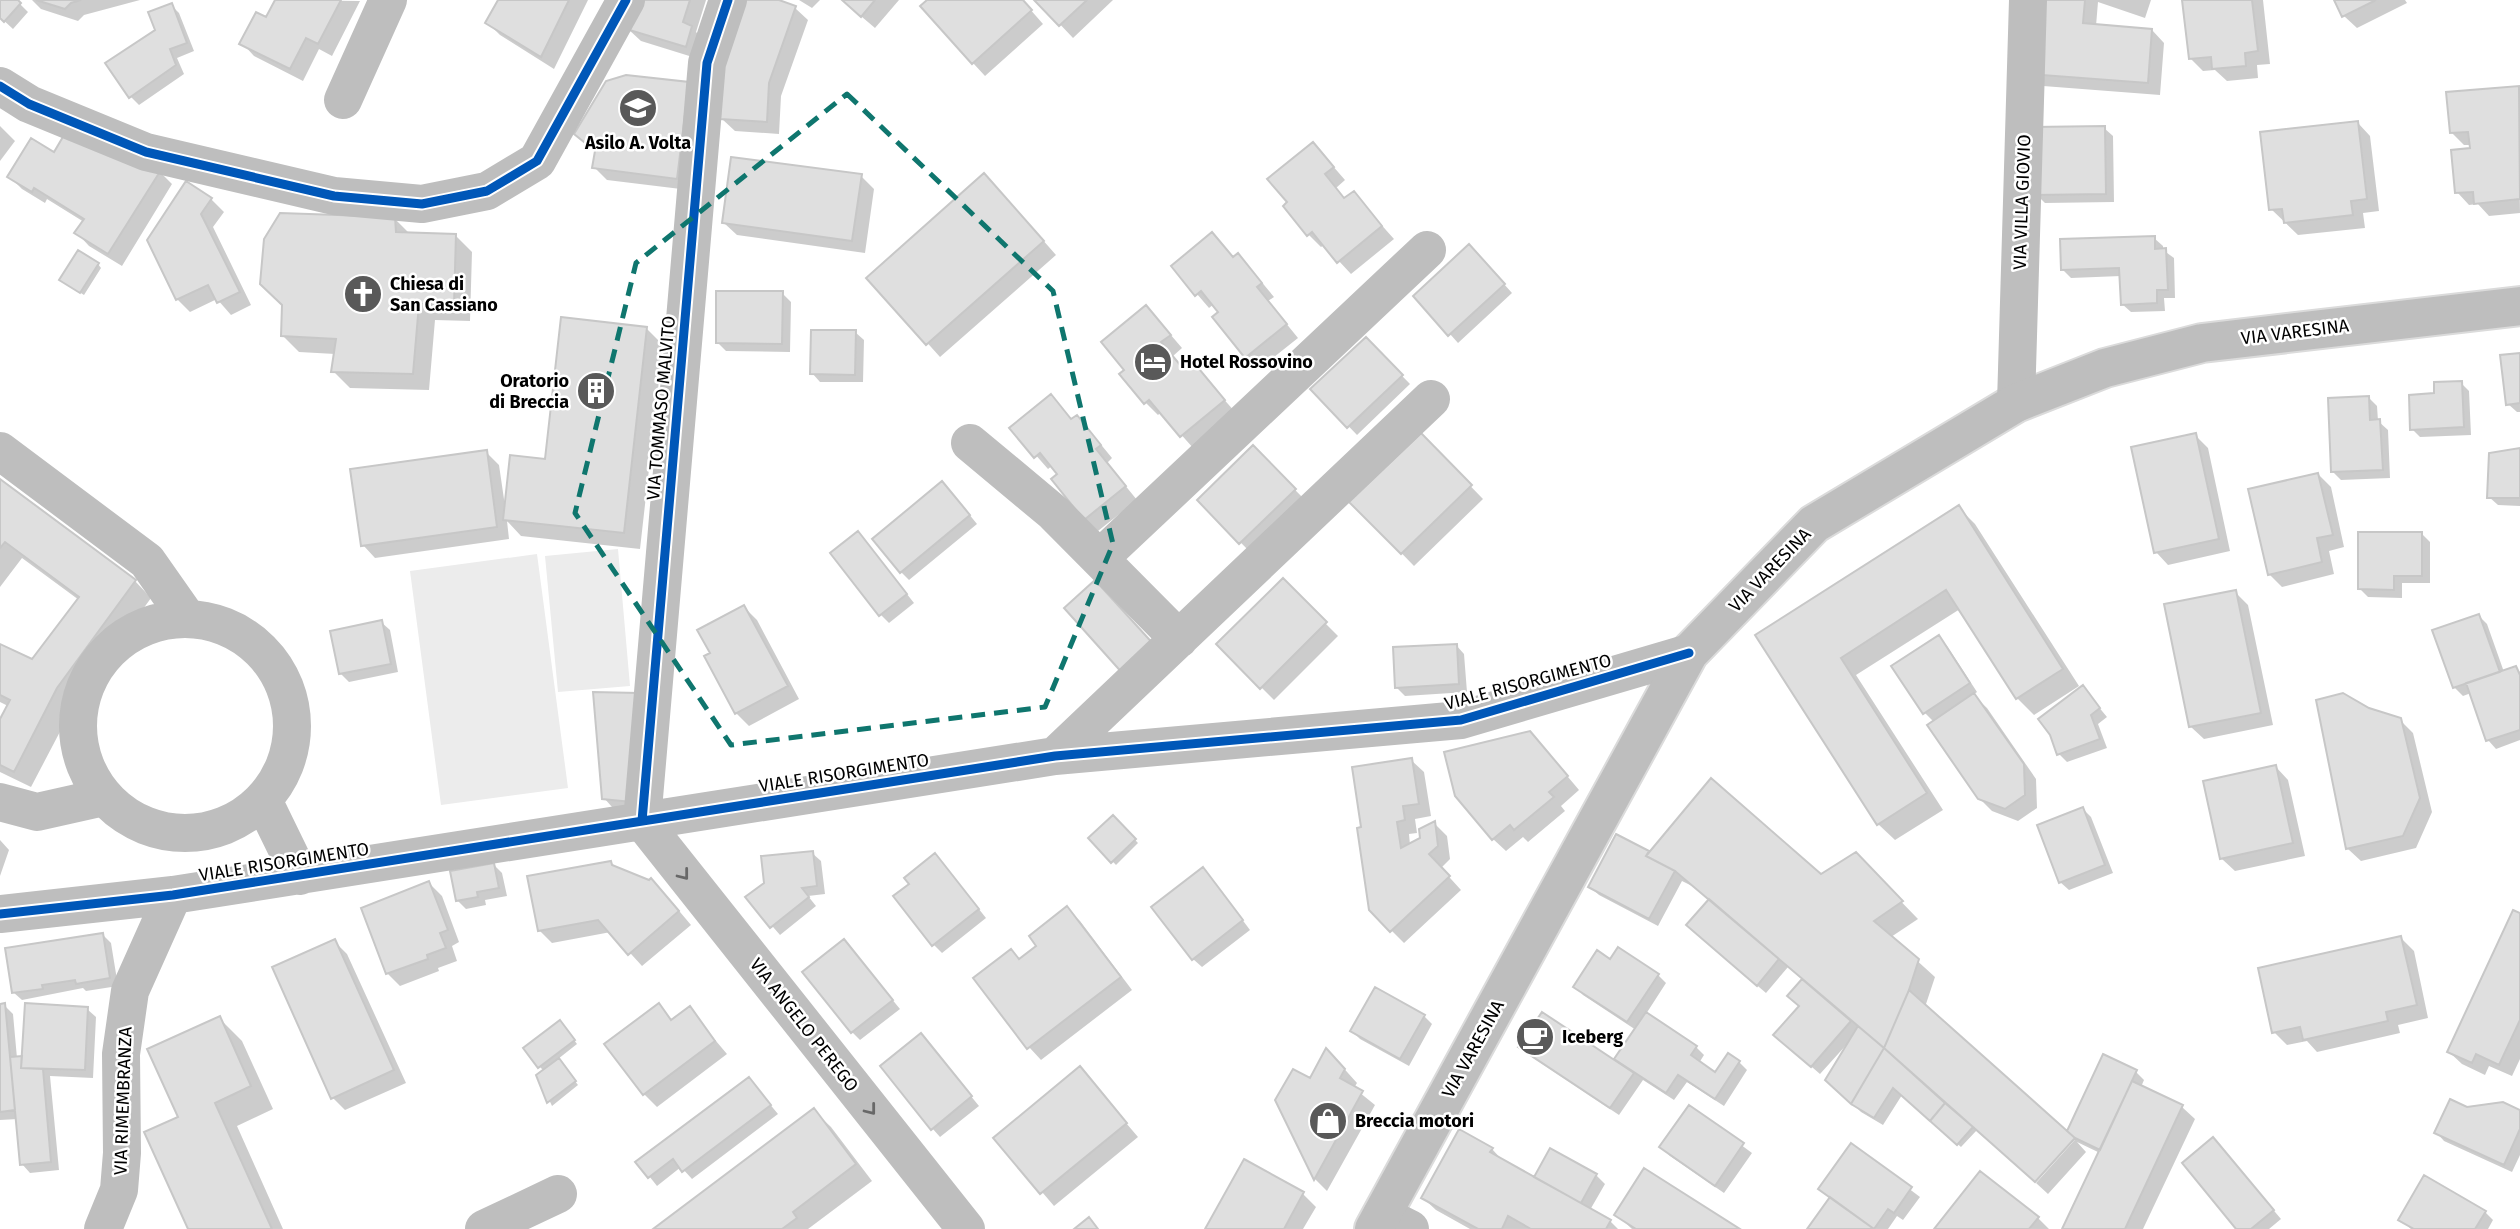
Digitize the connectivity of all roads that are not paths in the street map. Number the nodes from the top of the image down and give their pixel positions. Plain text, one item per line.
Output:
1 (388, 0) edge
2 (626, 0) edge
3 (728, 0) edge
4 (2028, 0) edge
5 (0, 86) edge
6 (343, 100) dead end
7 (1427, 250) dead end
8 (2520, 306) edge
9 (1431, 399) dead end
10 (2016, 403) junction
11 (970, 443) dead end
12 (0, 451) edge
13 (1100, 558) junction
14 (187, 618) junction
15 (1179, 639) junction
16 (1689, 653) junction
17 (1055, 756) junction
18 (104, 797) junction
19 (263, 800) junction
20 (0, 802) edge
21 (642, 821) junction
22 (300, 876) junction
23 (173, 895) junction
24 (0, 914) edge
25 (558, 1194) dead end
26 (1389, 1224) edge
27 (103, 1229) edge
28 (484, 1229) edge
29 (966, 1229) edge

1 - 6 street
2 - 5 street
3 - 21 street, VIA TOMMASO MALVITO
4 - 10 street, VIA VILLA GIOVIO
7 - 13 street
8 - 10 street, VIA VARESINA
9 - 15 street
10 - 16 street, VIA VARESINA
11 - 13 street
12 - 14 street
13 - 15 street
14 - 18 street
14 - 19 street
15 - 17 street
16 - 17 street, VIALE RISORGIMENTO
16 - 26 street, VIA VARESINA
17 - 21 street, VIALE RISORGIMENTO
18 - 19 street
18 - 20 street
19 - 22 street
21 - 22 street, VIALE RISORGIMENTO
21 -> 29 street, VIA ANGELO PEREGO
22 - 23 street, VIALE RISORGIMENTO
23 - 24 street, VIALE RISORGIMENTO
23 - 27 street, VIA RIMEMBRANZA
25 - 28 street

